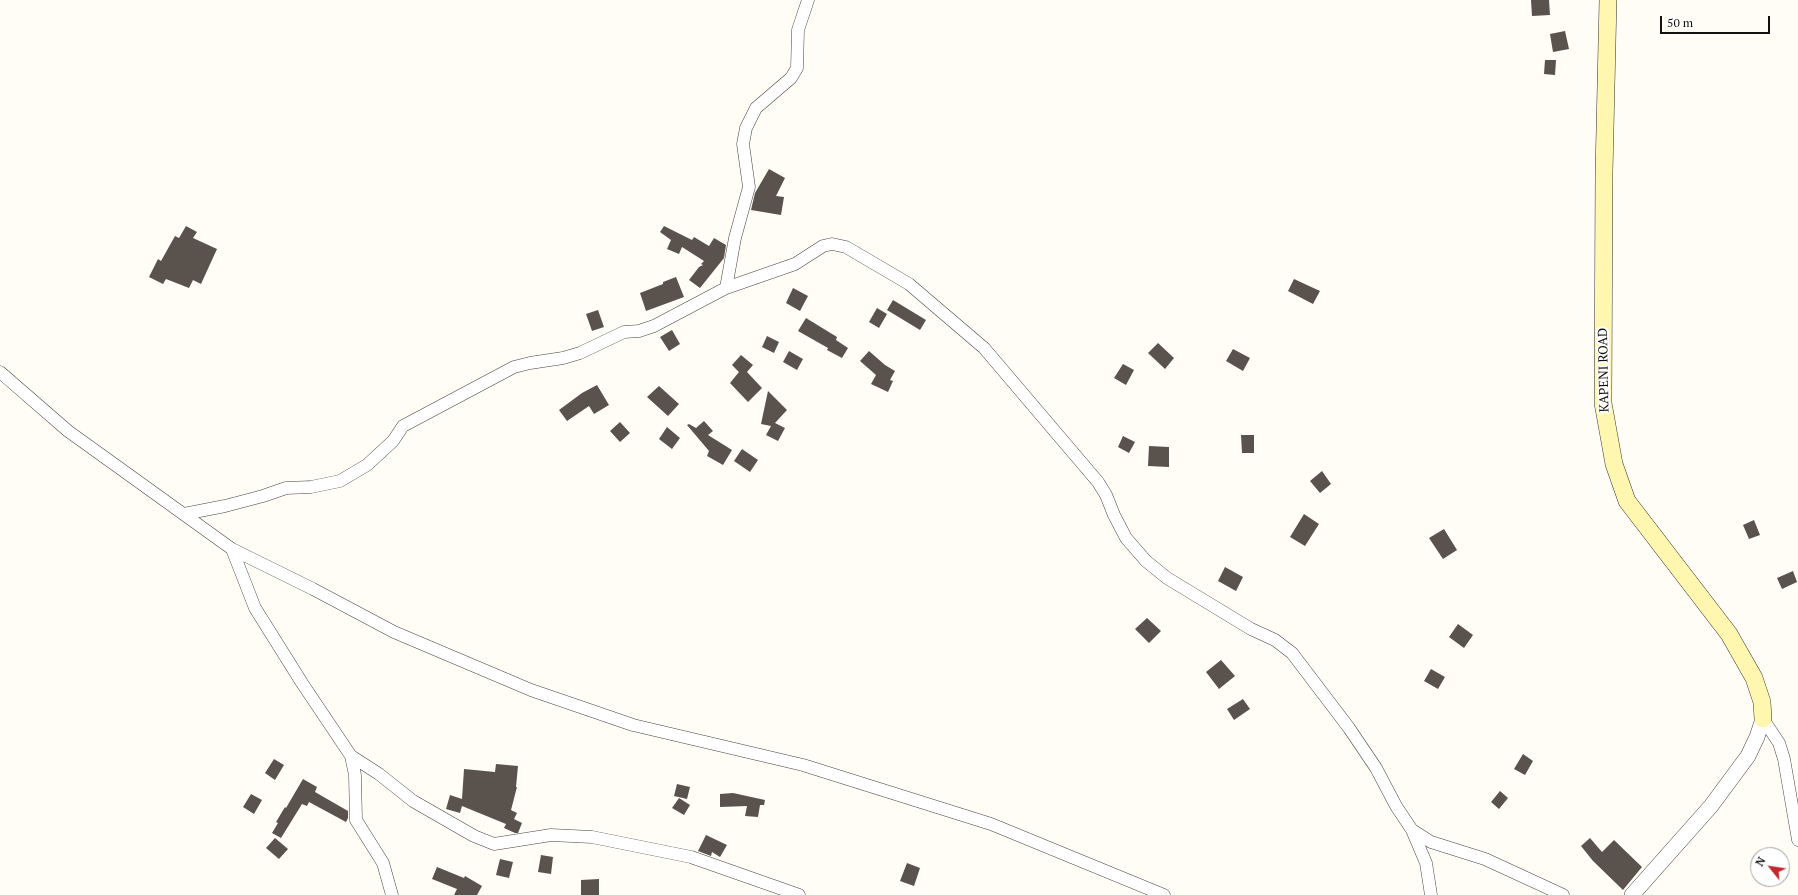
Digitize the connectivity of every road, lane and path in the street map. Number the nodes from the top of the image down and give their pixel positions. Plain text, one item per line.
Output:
1 (808, 0) edge
2 (1608, 0) edge
3 (726, 288) junction
4 (0, 372) edge
5 (184, 514) junction
6 (232, 549) junction
7 (1763, 719) junction
8 (351, 756) junction
9 (1412, 830) junction
10 (1798, 840) edge
11 (392, 895) edge
12 (799, 895) edge
13 (1164, 895) edge
14 (1431, 895) edge
15 (1563, 895) edge
16 (1632, 895) edge

1 - 3 street
2 - 7 main road, KAPENI ROAD
3 - 5 street
3 - 9 street
4 - 5 street
5 - 6 street
6 - 8 street
6 - 13 street
7 - 10 street
7 - 16 street
8 - 11 street
8 - 12 street
9 - 14 street
9 - 15 street

